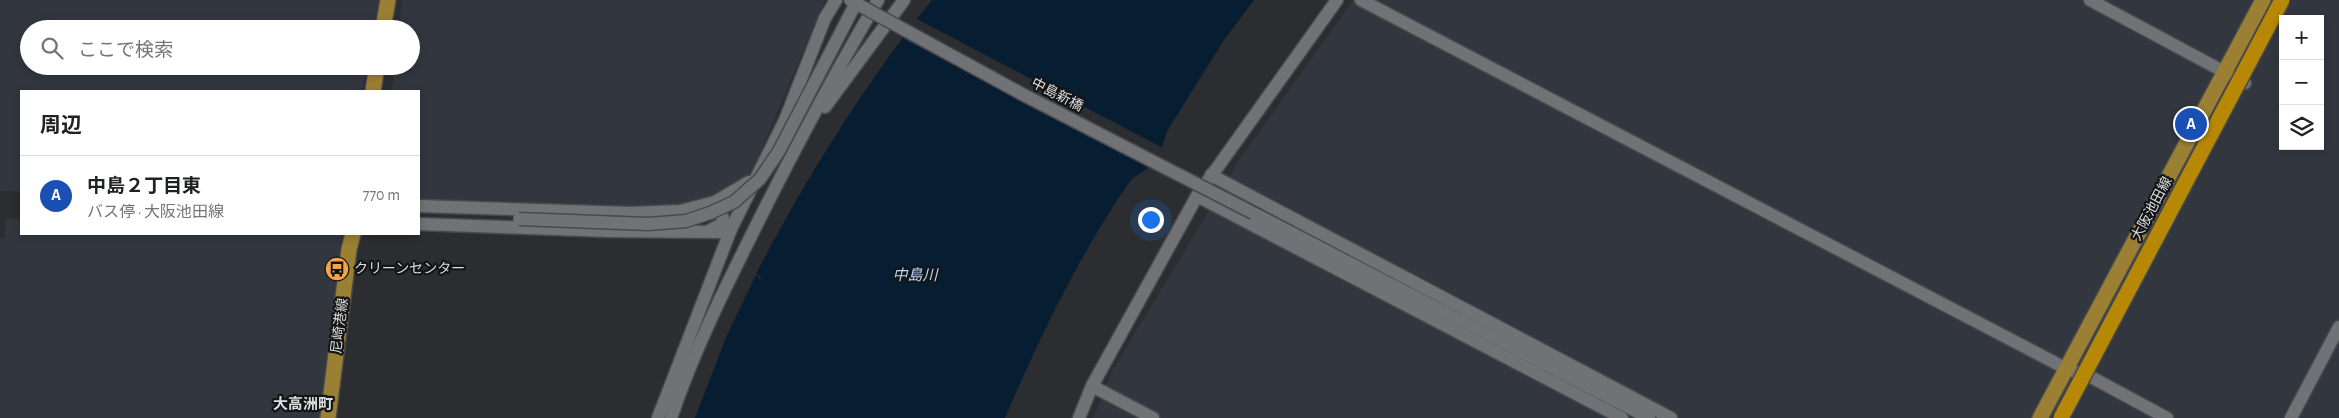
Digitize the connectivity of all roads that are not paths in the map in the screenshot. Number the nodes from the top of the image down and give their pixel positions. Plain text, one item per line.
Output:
1 (388, 0) edge
2 (836, 0) edge
3 (878, 0) edge
4 (904, 0) edge
5 (1337, 0) edge
6 (1361, 0) edge
7 (2090, 0) edge
8 (2263, 0) edge
9 (2271, 0) edge
10 (2282, 0) edge
11 (2289, 0) edge
12 (853, 1) edge
13 (385, 20) edge
14 (2224, 72) junction
15 (376, 75) edge
16 (2245, 83) junction
17 (373, 90) edge
18 (792, 152) junction
19 (760, 172) junction
20 (1211, 175) junction
21 (1197, 196) junction
22 (420, 206) edge
23 (700, 207) junction
24 (420, 217) edge
25 (420, 224) edge
26 (730, 229) junction
27 (694, 232) junction
28 (353, 235) edge
29 (2339, 327) edge
30 (2068, 369) junction
31 (2090, 377) junction
32 (1092, 386) junction
33 (328, 418) edge
34 (658, 418) edge
35 (671, 418) edge
36 (1079, 418) edge
37 (1154, 418) edge
38 (1622, 418) edge
39 (1649, 418) edge
40 (1671, 418) edge
41 (2040, 418) edge
42 (2050, 418) edge
43 (2061, 418) edge
44 (2069, 418) edge
45 (2167, 418) edge
46 (2291, 418) edge

1 - 13 main road
2 - 19 street
3 - 18 street
4 - 18 street
5 - 20 street
6 - 30 street
7 - 14 street
8 - 14 main road, 大阪池田線
9 - 42 highway
10 - 43 highway, bridge
11 - 16 main road, 大阪池田線
12 - 24 street, bridge
12 - 39 street, 中島新橋, bridge
14 - 16 street
14 - 30 main road, 大阪池田線
15 - 17 main road
16 - 31 main road, 大阪池田線
18 - 35 street
19 - 23 street
19 - 26 street
20 - 21 street
20 - 40 street
21 - 32 street
21 - 38 street
22 - 23 street
23 - 27 street
25 - 27 street
26 - 27 street
26 - 34 street
28 - 33 main road, 尼崎港線
29 - 46 street
30 - 31 street
30 - 41 main road, 大阪池田線
31 - 44 main road, 大阪池田線
31 - 45 street
32 - 36 street
32 - 37 street

